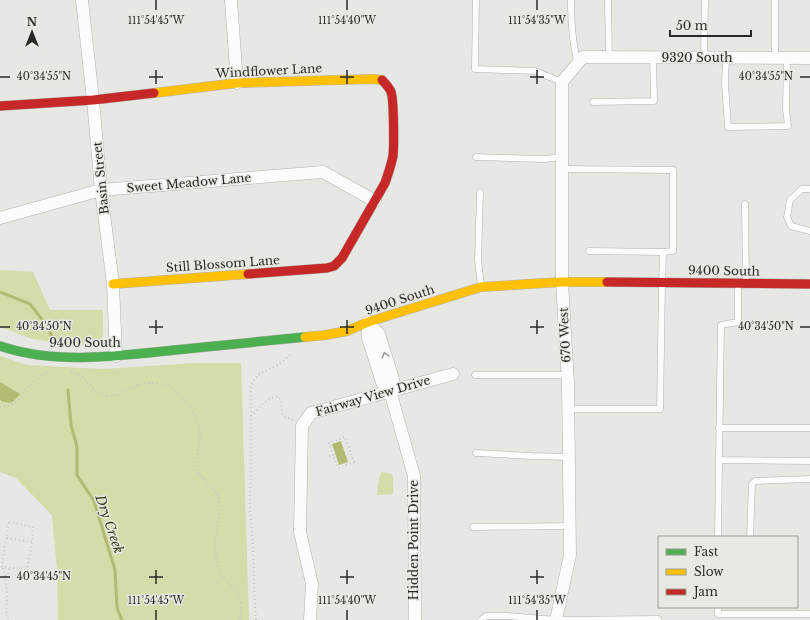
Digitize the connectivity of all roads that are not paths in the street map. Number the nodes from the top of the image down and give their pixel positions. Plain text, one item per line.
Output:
1 (82, 0) edge
2 (231, 0) edge
3 (476, 0) edge
4 (571, 0) edge
5 (705, 0) edge
6 (775, 0) edge
7 (608, 2) dead end
8 (609, 57) junction
9 (653, 57) junction
10 (704, 58) junction
11 (726, 58) junction
12 (781, 58) junction
13 (810, 58) edge
14 (580, 60) junction
15 (562, 82) junction
16 (237, 83) junction
17 (93, 100) junction
18 (593, 102) dead end
19 (0, 106) edge
20 (476, 157) dead end
21 (562, 163) junction
22 (810, 189) edge
23 (101, 190) junction
24 (480, 192) dead end
25 (375, 201) junction
26 (745, 204) dead end
27 (0, 218) edge
28 (810, 231) edge
29 (588, 251) dead end
30 (663, 252) junction
31 (334, 266) joint
32 (562, 282) junction
33 (662, 283) junction
34 (113, 284) junction
35 (742, 284) junction
36 (810, 284) edge
37 (481, 288) junction
38 (368, 322) junction
39 (0, 346) edge
40 (116, 356) junction
41 (453, 374) dead end
42 (475, 375) dead end
43 (567, 375) junction
44 (390, 391) junction
45 (568, 409) junction
46 (719, 428) junction
47 (810, 428) edge
48 (476, 453) dead end
49 (569, 457) junction
50 (719, 460) junction
51 (810, 461) edge
52 (810, 479) edge
53 (570, 526) junction
54 (473, 527) dead end
55 (718, 536) edge
56 (750, 536) edge
57 (718, 608) edge
58 (749, 610) edge
59 (810, 614) edge
60 (512, 618) edge
61 (658, 619) edge
62 (310, 620) edge
63 (414, 620) edge
64 (481, 620) edge
65 (556, 620) edge

1 - 17 street, Basin Street
2 - 16 street
3 - 15 lane
4 - 14 lane
5 - 10 lane
6 - 12 lane
7 - 8 lane
8 - 9 street, 9320 South
8 - 14 street, 9320 South
9 - 10 street, 9320 South
9 - 18 lane
10 - 11 street, 9320 South
11 - 12 street, 9320 South
11 - 12 lane
12 - 13 street, 9320 South
14 - 15 street
15 - 21 street, 670 West
16 - 17 street, Windflower Lane
16 - 25 street, Windflower Lane
17 - 19 street, Windflower Lane
17 - 23 street, Basin Street
20 - 21 lane
21 - 30 lane
21 - 32 street, 670 West
22 - 28 lane
23 - 25 street, Sweet Meadow Lane
23 - 27 street, Sweet Meadow Lane
23 - 34 street, Basin Street
24 - 37 lane
25 - 31 street, Windflower Lane
26 - 35 lane
29 - 30 lane
30 - 33 lane
31 - 34 street, Still Blossom Lane
32 - 33 street, 9400 South
32 - 37 street, 9400 South
32 - 43 street, 670 West
33 - 35 street, 9400 South
33 - 45 lane
34 - 40 street, Basin Street
35 - 36 street, 9400 South
35 - 46 lane
37 - 38 street, 9400 South
38 - 40 street, 9400 South
38 - 44 street, Hidden Point Drive
39 - 40 street, 9400 South
41 - 44 street, Fairway View Drive
42 - 43 lane
43 - 45 street, 670 West
44 - 62 street, Fairway View Drive
44 - 63 street, Hidden Point Drive
45 - 49 street, 670 West
46 - 47 lane
46 - 50 lane
48 - 49 lane
49 - 53 street, 670 West
50 - 51 lane
50 - 55 lane
52 - 56 lane
53 - 54 lane
53 - 65 street, 670 West
57 - 58 lane
58 - 59 lane
60 - 64 lane
60 - 65 lane
61 - 65 lane

